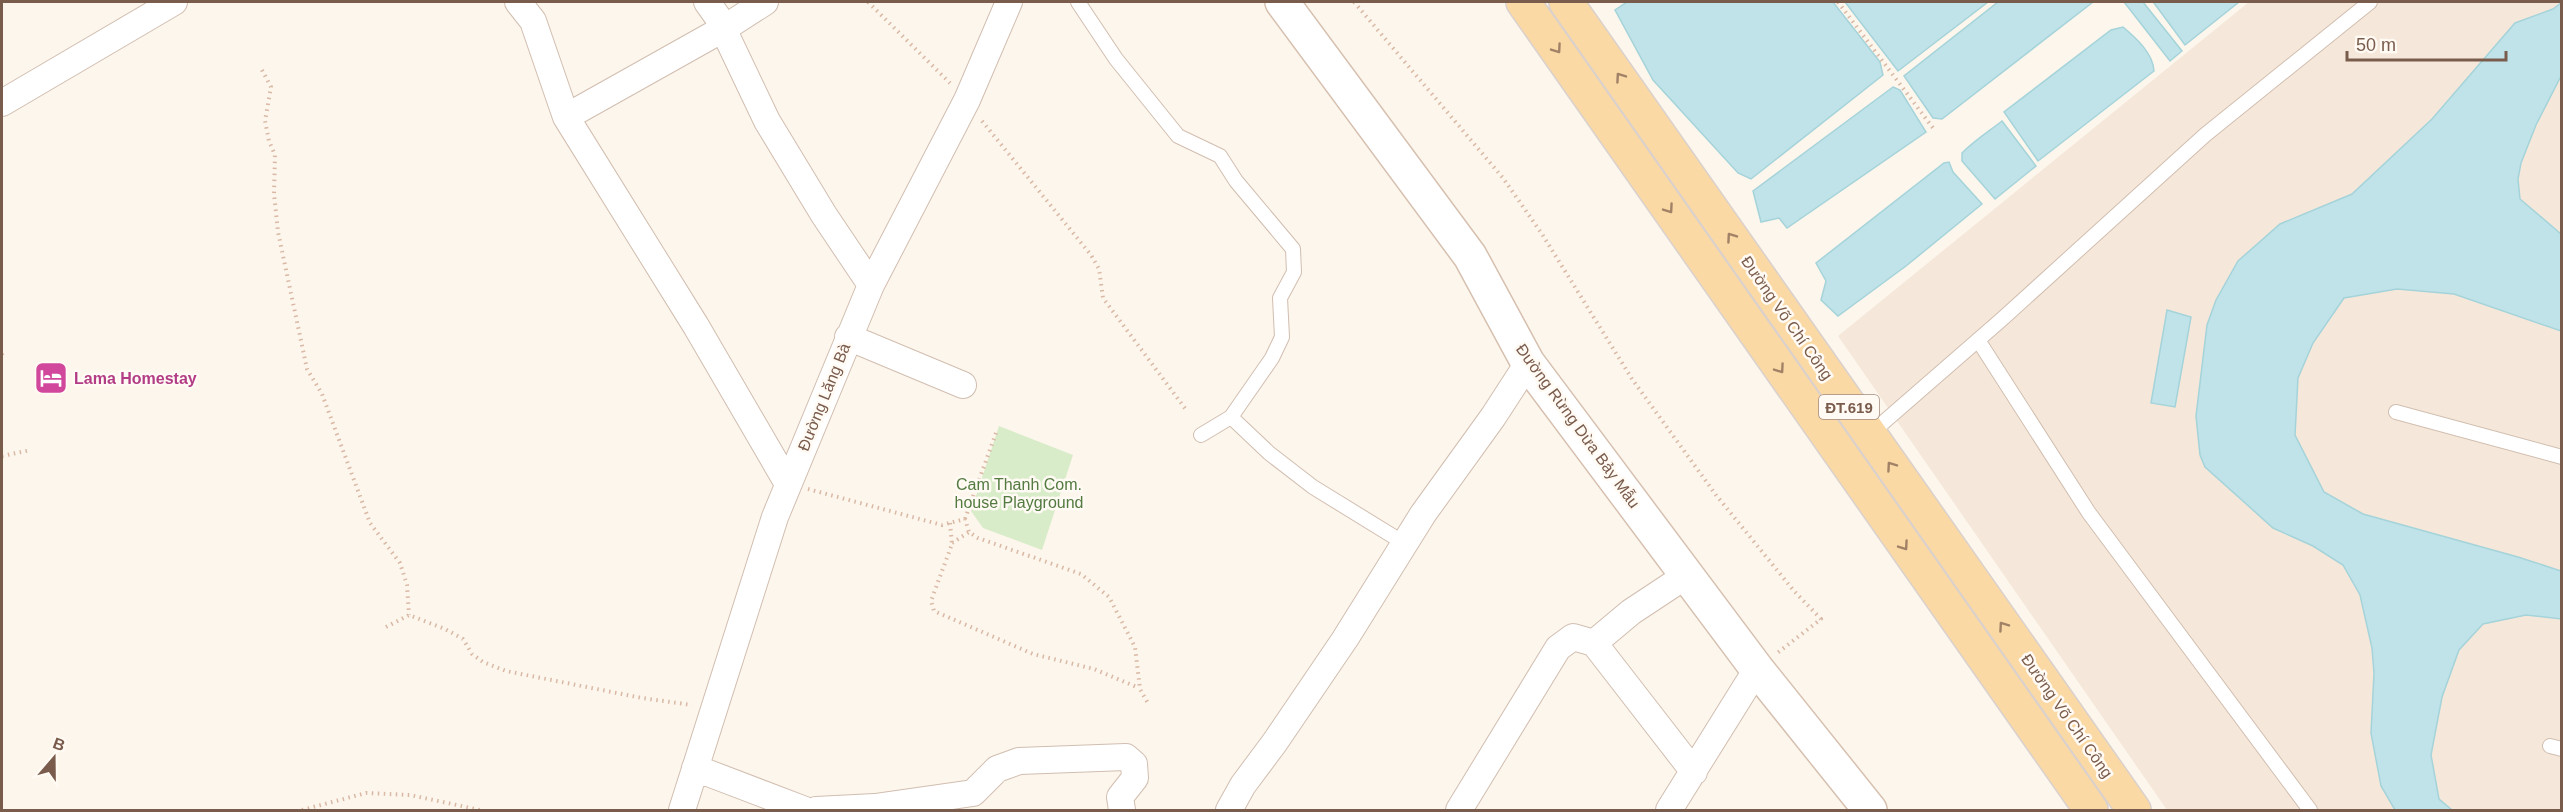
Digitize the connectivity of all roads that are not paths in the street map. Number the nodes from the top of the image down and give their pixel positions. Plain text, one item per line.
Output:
1 (174, 2) edge
2 (518, 2) edge
3 (707, 2) edge
4 (765, 2) edge
5 (1009, 2) edge
6 (1078, 2) edge
7 (1282, 2) edge
8 (1523, 2) edge
9 (1566, 2) edge
10 (2370, 2) edge
11 (723, 29) junction
12 (2, 104) edge
13 (566, 117) junction
14 (872, 285) junction
15 (848, 337) junction
16 (1978, 340) junction
17 (1528, 363) junction
18 (963, 384) dead end
19 (2396, 412) dead end
20 (1231, 417) junction
21 (1201, 435) dead end
22 (1868, 435) junction
23 (1840, 454) junction
24 (2562, 457) edge
25 (788, 484) junction
26 (1404, 543) junction
27 (1687, 575) junction
28 (1594, 643) junction
29 (1757, 669) junction
30 (695, 768) junction
31 (1694, 772) junction
32 (682, 810) edge
33 (806, 810) edge
34 (816, 810) edge
35 (1122, 810) edge
36 (1229, 810) edge
37 (1459, 810) edge
38 (1669, 810) edge
39 (1870, 810) edge
40 (2091, 810) edge
41 (2134, 810) edge
42 (2310, 810) edge

1 - 12 street
2 - 13 street
3 - 11 street
4 - 11 street
5 - 14 street, Đường Lăng Bà
6 - 20 lane
7 - 17 street, Đường Rừng Dừa Bảy Mẫu
8 -> 23 main road, ĐT.619
22 -> 9 main road, Đường Võ Chí Công / ĐT.619
10 - 16 lane
11 - 13 street
11 - 14 street
13 - 25 street
14 - 15 street, Đường Lăng Bà
15 - 18 street
15 - 25 street, Đường Lăng Bà
16 - 22 lane
16 - 42 lane
17 - 26 street
17 - 27 street, Đường Rừng Dừa Bảy Mẫu
19 - 24 lane
20 - 21 lane
20 - 26 lane
22 - 23 street
41 -> 22 main road, Đường Võ Chí Công / ĐT.619
23 -> 40 main road, ĐT.619
25 - 30 street, Đường Lăng Bà
26 - 36 street
27 - 28 street
27 - 29 street, Đường Rừng Dừa Bảy Mẫu
28 - 31 street
28 - 37 street
29 - 31 street
29 - 39 street, Đường Rừng Dừa Bảy Mẫu
30 - 32 street, Đường Lăng Bà
30 - 33 street
31 - 38 street
34 - 35 street

